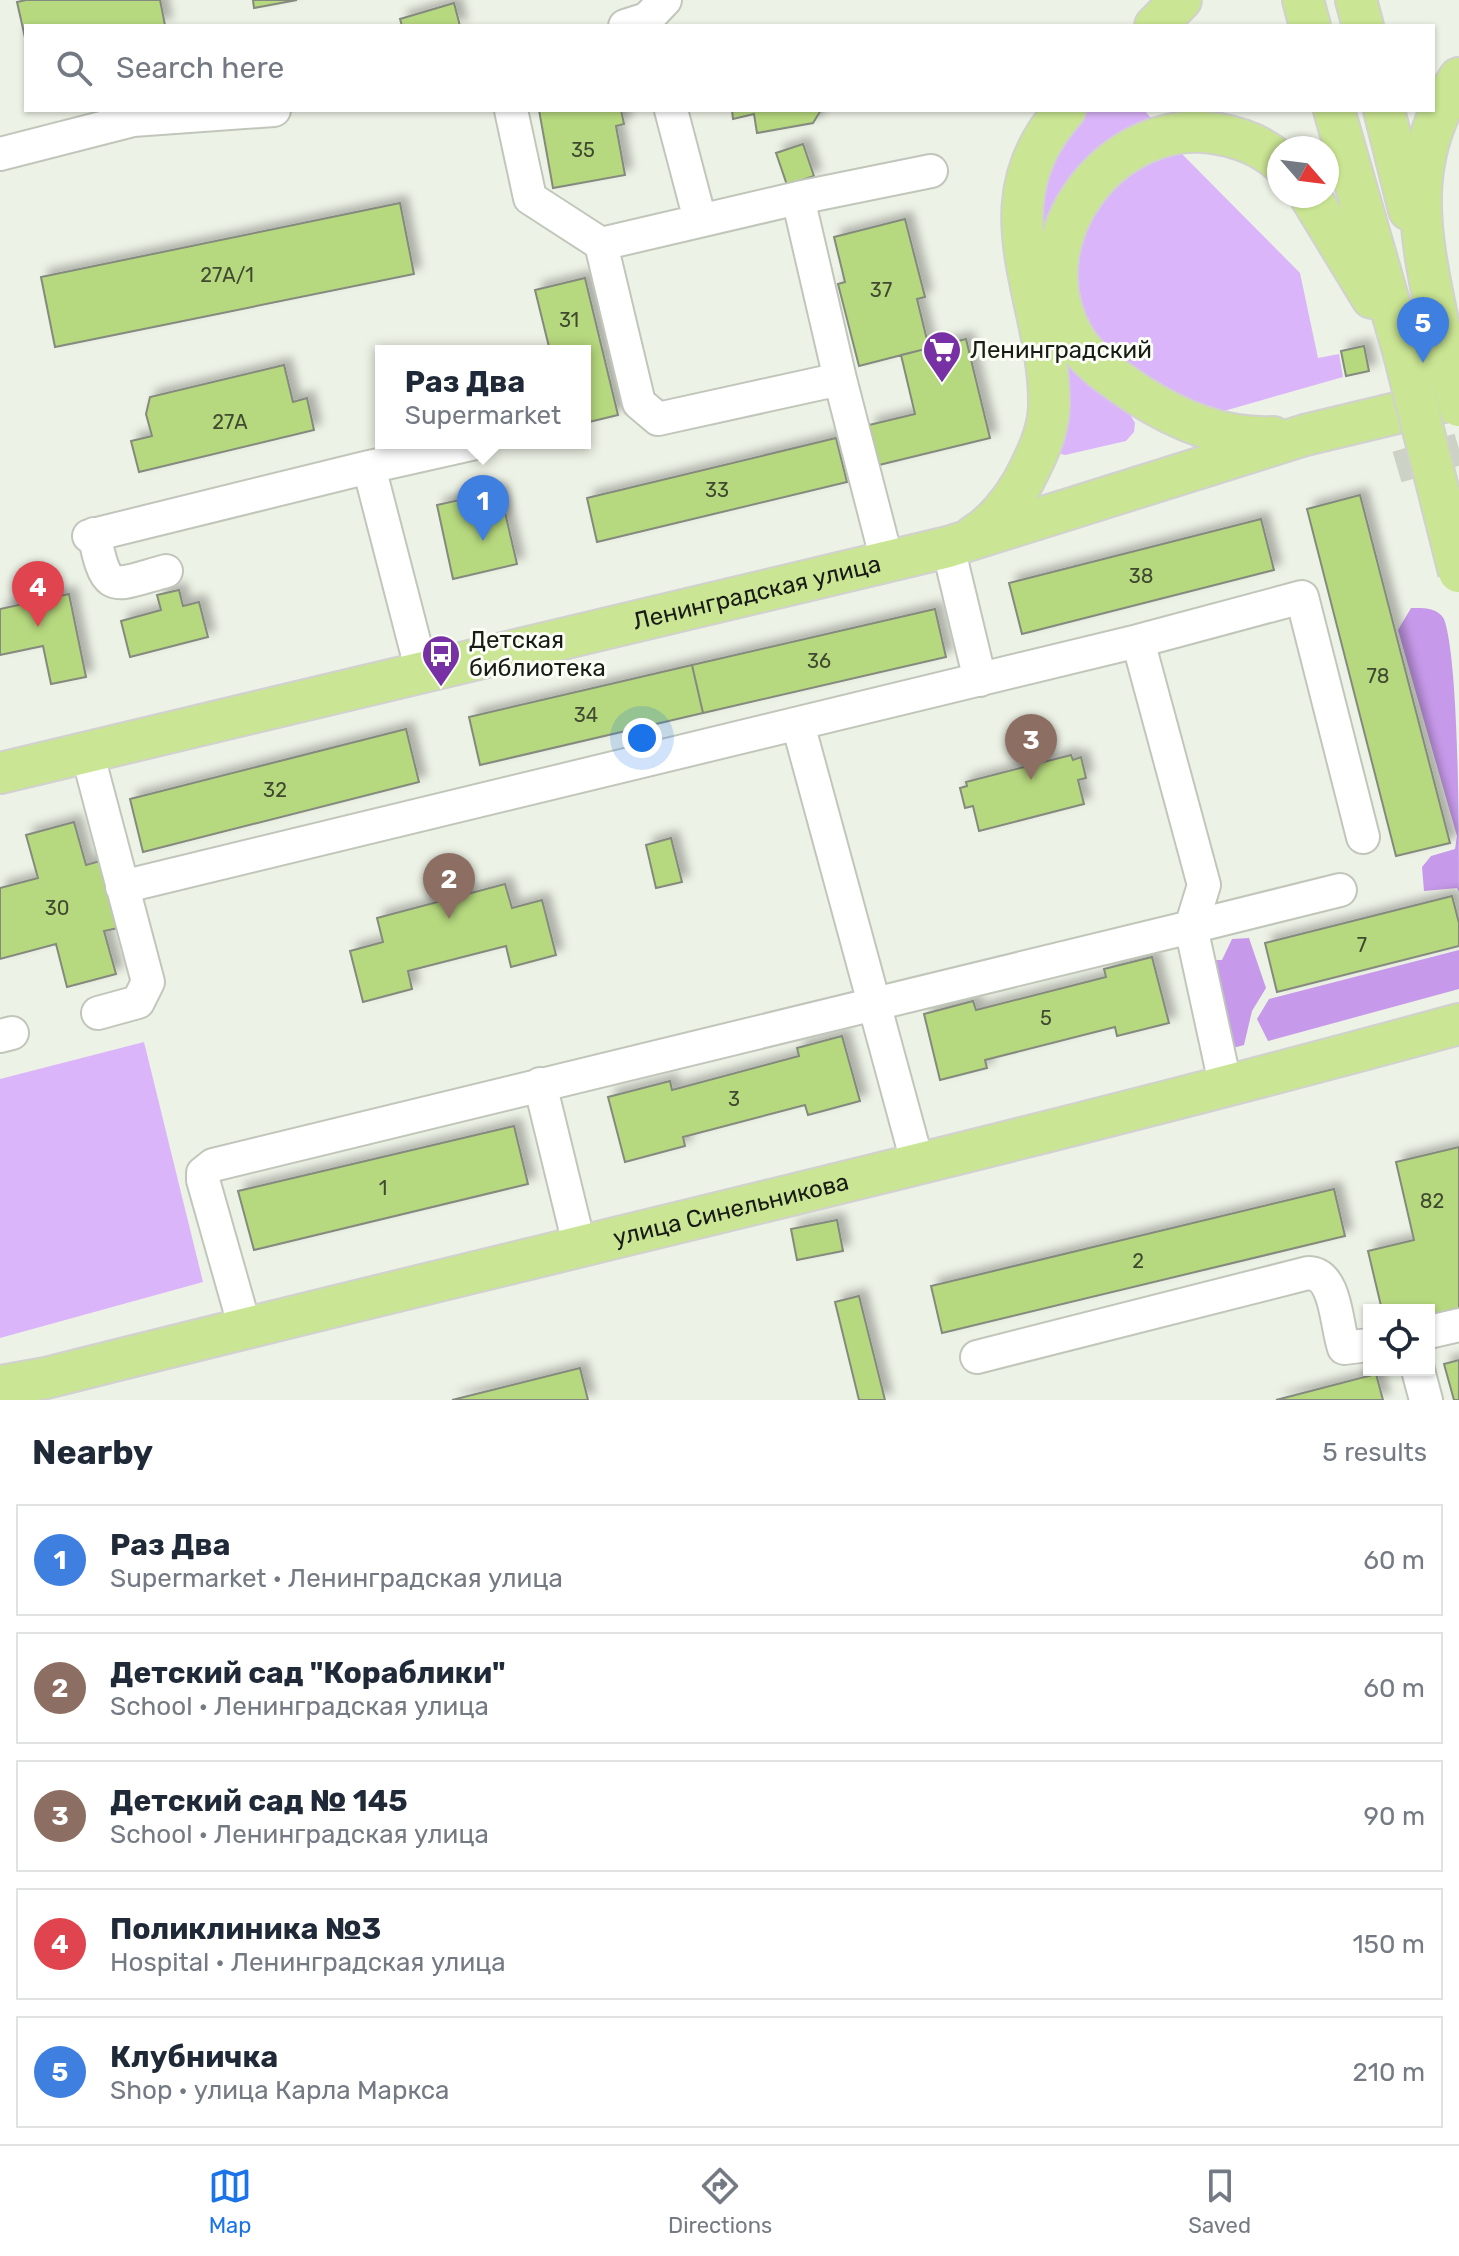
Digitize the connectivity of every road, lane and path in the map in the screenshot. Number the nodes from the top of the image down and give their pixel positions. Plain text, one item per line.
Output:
1 (1181, 0) edge
2 (1303, 0) edge
3 (1356, 0) edge
4 (1157, 24) edge
5 (1309, 24) edge
6 (1362, 24) edge
7 (1459, 78) edge
8 (246, 112) edge
9 (511, 112) edge
10 (672, 112) edge
11 (1064, 112) edge
12 (1335, 112) edge
13 (1384, 112) edge
14 (1267, 153) edge
15 (0, 154) edge
16 (931, 171) dead end
17 (798, 198) junction
18 (1317, 208) edge
19 (700, 220) junction
20 (601, 244) junction
21 (1052, 327) junction
22 (1443, 346) junction
23 (1404, 354) junction
24 (840, 379) junction
25 (1459, 398) edge
26 (1459, 406) edge
27 (1305, 435) junction
28 (449, 449) edge
29 (369, 467) junction
30 (954, 545) junction
31 (887, 561) junction
32 (166, 571) dead end
33 (1459, 572) edge
34 (1138, 641) junction
35 (422, 672) junction
36 (980, 680) junction
37 (798, 724) junction
38 (87, 752) junction
39 (0, 773) edge
40 (1363, 837) dead end
41 (122, 887) junction
42 (1340, 890) dead end
43 (1191, 927) junction
44 (876, 1003) junction
45 (98, 1013) dead end
46 (1459, 1024) edge
47 (540, 1084) junction
48 (1226, 1088) junction
49 (918, 1165) junction
50 (579, 1244) junction
51 (1459, 1325) edge
52 (245, 1328) junction
53 (1435, 1331) edge
54 (1363, 1346) edge
55 (977, 1357) dead end
56 (1420, 1376) edge
57 (3, 1387) edge
58 (1426, 1400) edge

1 - 4 main road
2 - 5 main road
3 - 6 main road
7 - 22 main road
8 - 15 street
9 - 20 street
10 - 19 street
11 - 21 main road
12 - 23 main road
13 - 22 main road
14 - 21 main road
16 - 17 street
17 - 19 street
17 - 24 street
18 - 23 main road
19 - 20 street
20 - 24 street
21 - 27 main road
21 - 30 main road
22 - 26 main road, bridge
23 - 33 main road, bridge
24 - 31 street
25 - 27 main road, Ленинградская улица
27 - 30 main road, Ленинградская улица
28 - 29 street
29 - 32 street
29 - 35 street
30 - 31 main road, Ленинградская улица
30 - 36 street
31 - 35 main road, Ленинградская улица
34 - 36 street
34 - 40 street
34 - 43 street
35 - 38 main road, Ленинградская улица
36 - 37 street
37 - 41 street
37 - 44 street
38 - 39 main road, Ленинградская улица
38 - 41 street
41 - 45 street
42 - 43 street
43 - 44 street
43 - 48 street
44 - 47 street
44 - 49 street
46 - 48 main road, улица Синельникова
47 - 50 street
47 - 52 street
48 - 49 main road, улица Синельникова
49 - 50 main road, улица Синельникова
50 - 52 main road, улица Синельникова
51 - 53 street
52 - 57 main road, улица Синельникова
54 - 55 street
56 - 58 street

